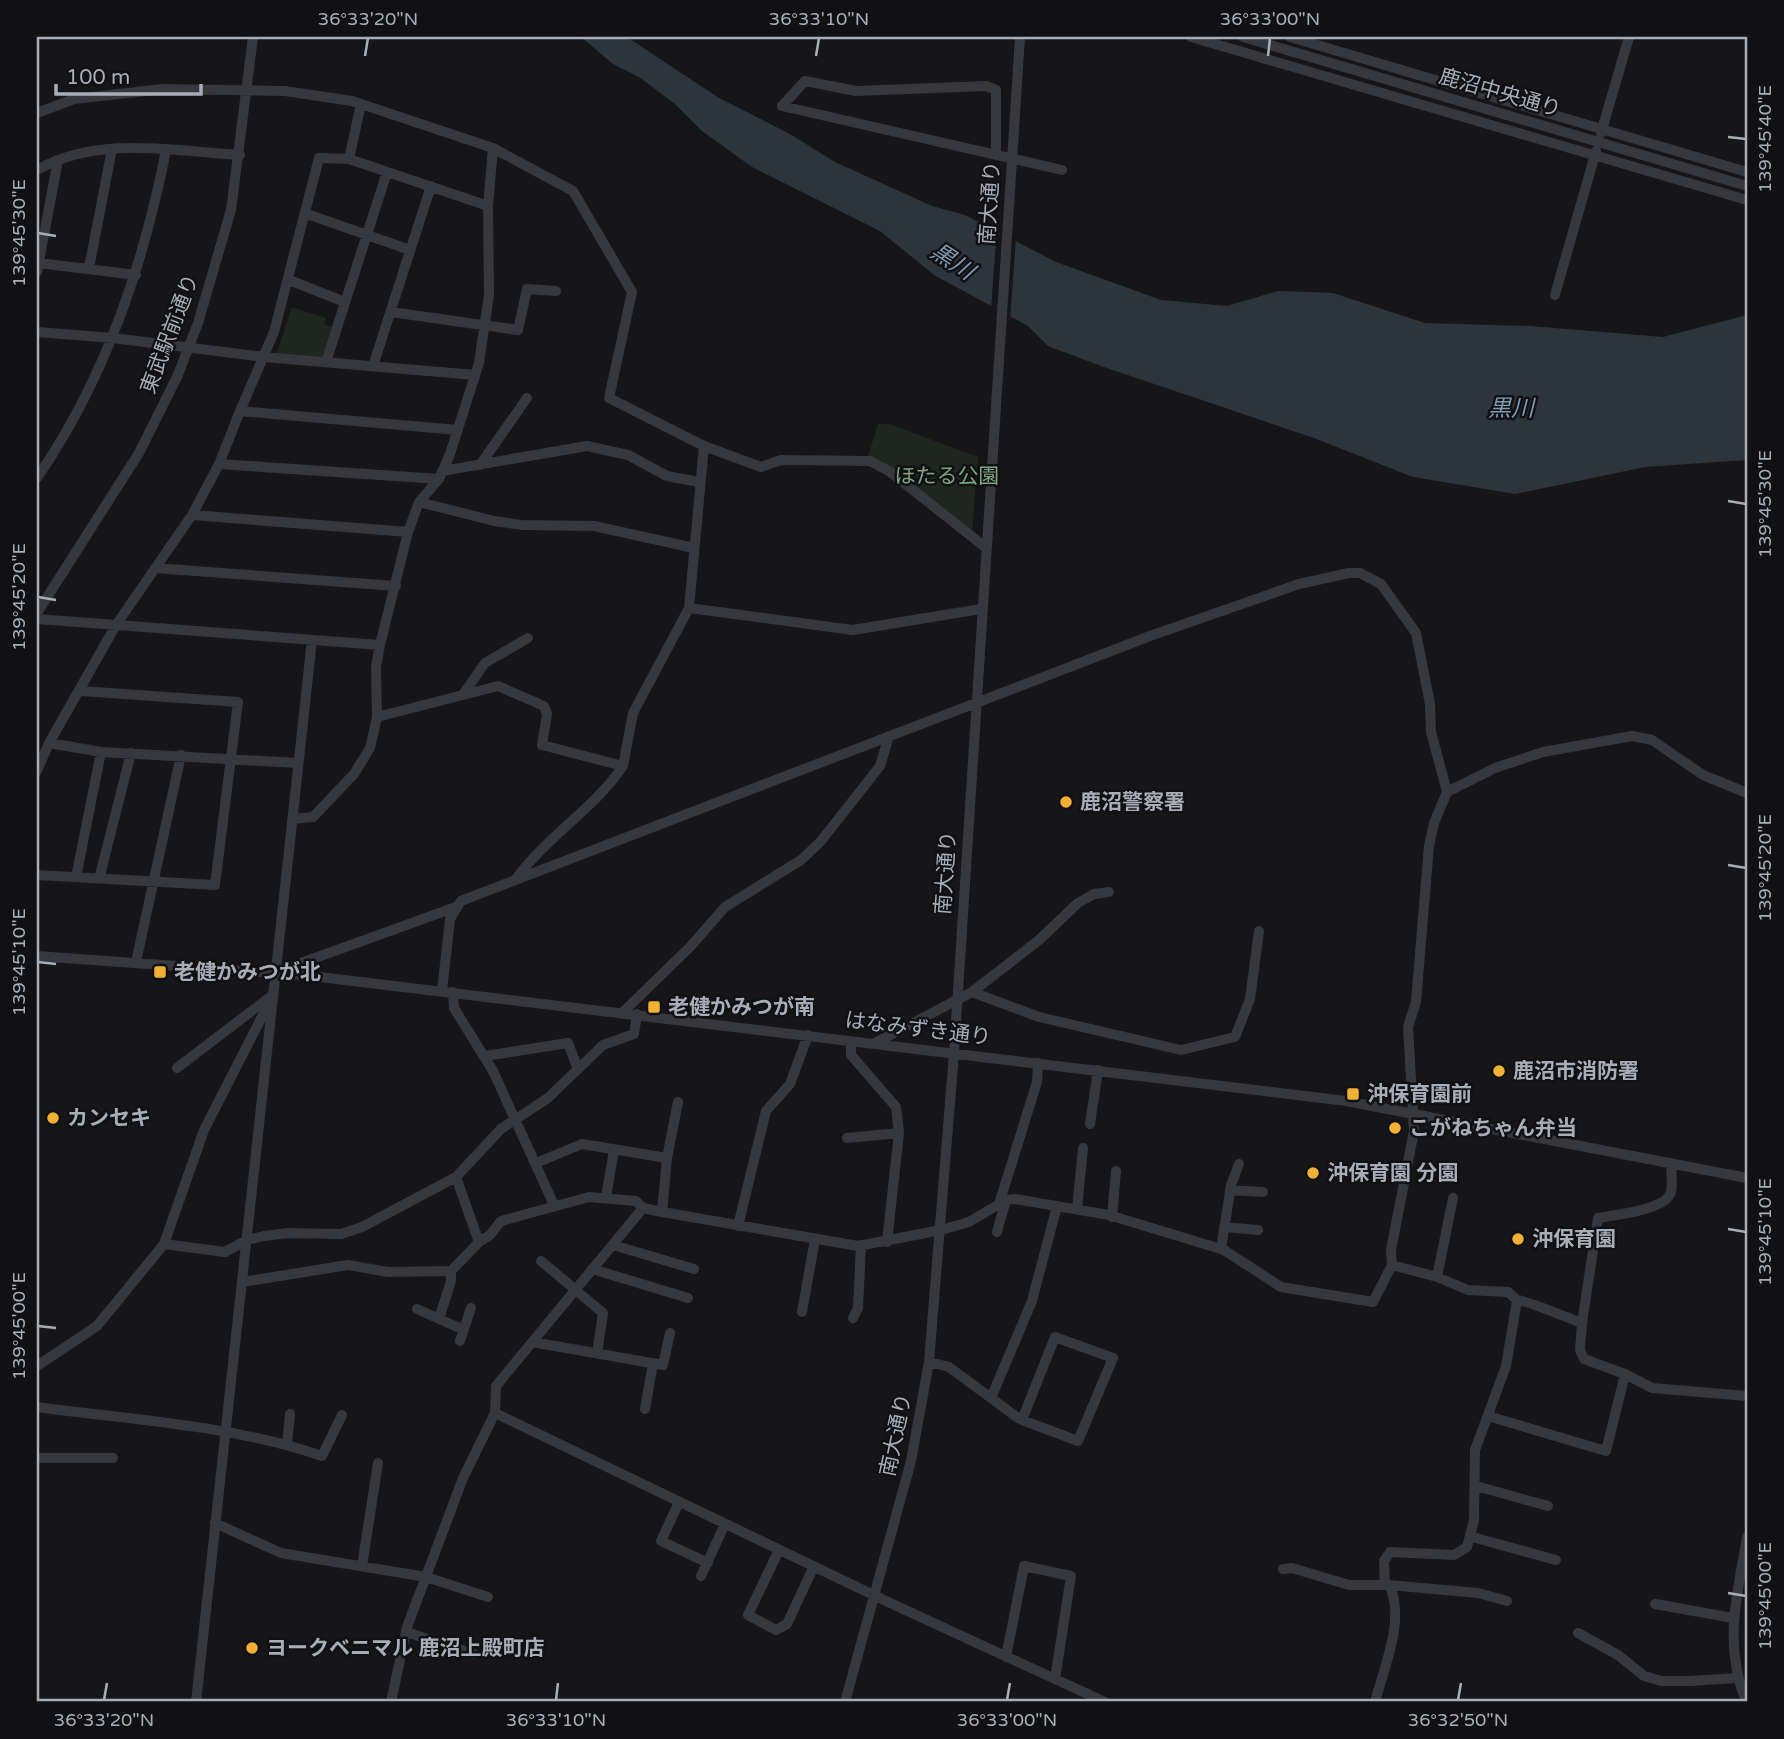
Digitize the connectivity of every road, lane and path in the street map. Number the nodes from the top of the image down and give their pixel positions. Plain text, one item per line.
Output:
1 (253, 37) edge
2 (1020, 37) edge
3 (1191, 37) edge
4 (1247, 37) edge
5 (1290, 37) edge
6 (1629, 37) edge
7 (1245, 52) junction
8 (248, 86) junction
9 (361, 104) junction
10 (37, 113) edge
11 (1602, 129) junction
12 (1599, 142) junction
13 (493, 148) junction
14 (112, 149) junction
15 (166, 150) junction
16 (240, 155) junction
17 (996, 155) junction
18 (1595, 155) junction
19 (349, 159) junction
20 (58, 160) junction
21 (1012, 162) junction
22 (37, 170) edge
23 (1062, 170) dead end
24 (387, 172) junction
25 (1747, 172) edge
26 (1747, 186) edge
27 (431, 187) junction
28 (1747, 200) edge
29 (488, 206) junction
30 (307, 214) junction
31 (366, 235) junction
32 (410, 250) junction
33 (38, 268) edge
34 (89, 268) junction
35 (136, 275) junction
36 (289, 280) junction
37 (556, 291) dead end
38 (1555, 295) dead end
39 (345, 302) junction
40 (391, 312) junction
41 (485, 324) junction
42 (37, 332) edge
43 (113, 338) junction
44 (189, 347) junction
45 (264, 357) junction
46 (326, 362) junction
47 (373, 366) junction
48 (475, 375) junction
49 (527, 398) dead end
50 (240, 411) junction
51 (458, 430) junction
52 (704, 446) junction
53 (219, 464) junction
54 (480, 465) junction
55 (441, 475) junction
56 (37, 478) edge
57 (699, 482) junction
58 (419, 502) junction
59 (192, 515) junction
60 (408, 532) junction
61 (985, 547) junction
62 (694, 548) junction
63 (155, 568) junction
64 (396, 586) junction
65 (689, 608) junction
66 (981, 609) junction
67 (37, 613) edge
68 (37, 619) edge
69 (116, 625) junction
70 (528, 638) dead end
71 (313, 640) junction
72 (380, 645) junction
73 (80, 691) junction
74 (464, 693) junction
75 (976, 704) junction
76 (377, 717) junction
77 (890, 736) junction
78 (49, 743) junction
79 (101, 752) junction
80 (131, 753) junction
81 (181, 755) junction
82 (232, 757) junction
83 (298, 762) junction
84 (623, 766) junction
85 (37, 771) edge
86 (1447, 792) junction
87 (1747, 793) edge
88 (293, 820) junction
89 (37, 875) edge
90 (76, 877) junction
91 (99, 879) junction
92 (516, 879) junction
93 (152, 883) junction
94 (1109, 892) dead end
95 (456, 906) junction
96 (1259, 931) dead end
97 (37, 956) edge
98 (136, 962) junction
99 (275, 972) junction
100 (448, 992) junction
101 (972, 992) junction
102 (273, 995) junction
103 (957, 1001) junction
104 (623, 1012) junction
105 (637, 1014) junction
106 (808, 1035) junction
107 (850, 1041) junction
108 (874, 1044) junction
109 (954, 1053) junction
110 (485, 1056) junction
111 (1038, 1063) junction
112 (578, 1067) junction
113 (177, 1068) dead end
114 (1098, 1070) junction
115 (678, 1102) dead end
116 (1413, 1112) junction
117 (517, 1118) junction
118 (1090, 1124) dead end
119 (899, 1133) junction
120 (847, 1138) dead end
121 (1083, 1148) dead end
122 (614, 1150) junction
123 (667, 1158) junction
124 (537, 1163) junction
125 (1671, 1163) junction
126 (1239, 1164) dead end
127 (1116, 1171) dead end
128 (456, 1177) junction
129 (1747, 1178) edge
130 (1230, 1190) junction
131 (1262, 1192) dead end
132 (606, 1197) junction
133 (1453, 1198) dead end
134 (1002, 1202) junction
135 (554, 1205) junction
136 (1057, 1206) junction
137 (643, 1208) junction
138 (1077, 1209) junction
139 (662, 1212) junction
140 (1112, 1217) junction
141 (738, 1226) junction
142 (1224, 1227) junction
143 (941, 1230) junction
144 (1258, 1230) dead end
145 (997, 1232) dead end
146 (816, 1239) junction
147 (247, 1240) junction
148 (479, 1242) junction
149 (887, 1242) junction
150 (164, 1244) junction
151 (613, 1245) junction
152 (861, 1245) junction
153 (1221, 1249) junction
154 (541, 1261) dead end
155 (1392, 1265) junction
156 (592, 1269) junction
157 (694, 1269) dead end
158 (451, 1271) junction
159 (1437, 1277) junction
160 (242, 1282) junction
161 (576, 1290) junction
162 (688, 1298) dead end
163 (1517, 1300) junction
164 (471, 1308) dead end
165 (417, 1309) dead end
166 (802, 1312) dead end
167 (853, 1318) dead end
168 (439, 1319) junction
169 (1583, 1323) junction
170 (670, 1333) dead end
171 (532, 1342) junction
172 (597, 1347) dead end
173 (39, 1362) edge
174 (929, 1362) junction
175 (653, 1363) junction
176 (1625, 1374) junction
177 (1747, 1396) edge
178 (991, 1398) junction
179 (37, 1407) edge
180 (645, 1409) dead end
181 (495, 1413) junction
182 (290, 1414) dead end
183 (342, 1415) dead end
184 (1488, 1416) junction
185 (1022, 1420) junction
186 (225, 1433) junction
187 (287, 1444) junction
188 (37, 1458) edge
189 (113, 1458) dead end
190 (378, 1463) dead end
191 (1476, 1486) junction
192 (679, 1502) junction
193 (1548, 1506) dead end
194 (215, 1523) junction
195 (726, 1524) junction
196 (1472, 1536) junction
197 (1747, 1537) edge
198 (779, 1550) junction
199 (1556, 1560) dead end
200 (708, 1563) junction
201 (362, 1566) junction
202 (814, 1566) junction
203 (1283, 1569) dead end
204 (701, 1576) dead end
205 (426, 1577) junction
206 (1387, 1585) junction
207 (875, 1596) junction
208 (488, 1597) dead end
209 (1507, 1601) dead end
210 (1655, 1604) dead end
211 (1734, 1618) junction
212 (406, 1632) junction
213 (1578, 1633) dead end
214 (474, 1654) dead end
215 (1006, 1657) junction
216 (1737, 1678) junction
217 (1055, 1679) junction
218 (196, 1702) edge
219 (391, 1702) edge
220 (845, 1702) edge
221 (1105, 1702) edge
222 (1375, 1702) edge
223 (1745, 1702) edge

1 - 8 street, 東武駅前通り
2 - 21 street, 南大通り
3 - 7 street
4 - 7 street
4 - 12 street, 鹿沼中央通り
5 - 11 street
6 - 11 street
7 - 18 street
8 - 9 street
8 - 10 street
8 - 16 street, 東武駅前通り
9 - 13 street
9 - 19 street
11 - 12 street
11 - 25 street
12 - 18 street
12 - 26 street, 鹿沼中央通り
13 - 29 street
13 - 52 street
14 - 15 street
14 - 20 street
14 - 34 street
15 - 16 street
15 - 35 street
16 - 44 street, 東武駅前通り
17 - 17 street
17 - 21 street
18 - 28 street
18 - 38 street
19 - 24 street
19 - 30 street
20 - 22 street
20 - 33 street
21 - 23 street
21 - 61 street, 南大通り
24 - 27 street
24 - 31 street
27 - 29 street
27 - 32 street
29 - 41 street
30 - 31 street
30 - 36 street
31 - 32 street
31 - 39 street
32 - 40 street
33 - 34 street
34 - 35 street
35 - 43 street
36 - 39 street
36 - 45 street
37 - 41 street
39 - 46 street
40 - 41 street
40 - 47 street
41 - 48 street
42 - 43 street
43 - 44 street
43 - 56 street
44 - 45 street
44 - 67 street, 東武駅前通り
45 - 46 street
45 - 50 street
46 - 47 street
47 - 48 street
48 - 51 street
49 - 54 street
50 - 51 street
50 - 53 street
51 - 55 street
52 - 57 street
52 - 61 street
53 - 55 street
53 - 59 street
54 - 55 street
54 - 57 street
55 - 58 street
57 - 62 street
58 - 60 street
58 - 62 street
59 - 60 street
59 - 63 street
60 - 64 street
61 - 66 street, 南大通り
62 - 65 street
63 - 64 street
63 - 69 street
64 - 72 street
65 - 66 street
65 - 84 street
66 - 75 street, 南大通り
68 - 69 street
69 - 71 street
69 - 73 street
70 - 74 street
71 - 72 street
71 - 83 street
72 - 76 street
73 - 78 street
73 - 82 street
74 - 76 street
74 - 84 street
75 - 77 street
75 - 86 street
75 - 103 street, 南大通り
76 - 88 street
77 - 92 street
77 - 104 street
78 - 79 street
78 - 85 street
79 - 80 street
79 - 90 street
80 - 81 street
80 - 91 street
81 - 82 street
81 - 93 street
82 - 83 street
82 - 93 street
83 - 88 street
84 - 92 street
86 - 87 street
86 - 116 street
88 - 99 street
89 - 90 street
90 - 91 street
91 - 93 street
92 - 95 street
93 - 98 street
94 - 101 street
95 - 99 street
95 - 100 street
96 - 101 street
97 - 98 street, はなみずき通り
98 - 99 street, はなみずき通り
99 - 100 street, はなみずき通り
99 - 102 street
100 - 104 street, はなみずき通り
100 - 110 street
101 - 103 street
102 - 113 street
102 - 147 street
102 - 150 street
103 - 108 street
103 - 109 street, 南大通り
104 - 105 street, はなみずき通り
105 - 106 street, はなみずき通り
105 - 112 street
106 - 107 street, はなみずき通り
106 - 141 street
107 - 108 street, はなみずき通り
107 - 119 street
108 - 109 street, はなみずき通り
109 - 111 street, はなみずき通り
109 - 143 street, 南大通り
110 - 112 street
110 - 117 street
111 - 114 street, はなみずき通り
111 - 134 street
112 - 117 street
114 - 116 street, はなみずき通り
114 - 118 street
115 - 123 street
116 - 125 street, はなみずき通り
116 - 155 street
117 - 124 street
117 - 128 street
119 - 120 street
119 - 149 street
121 - 138 street
122 - 123 street
122 - 124 street
122 - 132 street
123 - 139 street
124 - 135 street
125 - 129 street, はなみずき通り
125 - 169 street
126 - 130 street
127 - 140 street
128 - 147 street
128 - 148 street
130 - 131 street
130 - 142 street
132 - 135 street
132 - 137 street
133 - 159 street
134 - 136 street
134 - 143 street
134 - 145 street
135 - 148 street
136 - 138 street
136 - 178 street
137 - 139 street
137 - 151 street
138 - 140 street
139 - 141 street
140 - 153 street
141 - 146 street
142 - 144 street
142 - 153 street
143 - 149 street
143 - 174 street, 南大通り
146 - 152 street
146 - 166 street
147 - 150 street
147 - 160 street
148 - 158 street
149 - 152 street
150 - 173 street
151 - 156 street
151 - 157 street
152 - 167 street
153 - 155 street
154 - 161 street
155 - 159 street
156 - 161 street
156 - 162 street
158 - 160 street
158 - 168 street
159 - 163 street
160 - 186 street
161 - 171 street
161 - 172 street
163 - 169 street
163 - 184 street
164 - 168 street
165 - 168 street
169 - 176 street
170 - 175 street
171 - 175 street
171 - 181 street
174 - 178 street
174 - 207 street, 南大通り
175 - 180 street
176 - 177 street
176 - 184 street
178 - 185 street
179 - 186 street
181 - 192 street
181 - 205 street
182 - 187 street
183 - 187 street
184 - 191 street
185 - 185 street
186 - 187 street
186 - 194 street
188 - 189 street
190 - 201 street
191 - 193 street
191 - 196 street
192 - 195 street
192 - 200 street
194 - 201 street
194 - 218 street
195 - 198 street
195 - 200 street
196 - 199 street
196 - 206 street
197 - 211 street
198 - 202 street
198 - 202 street
200 - 204 street
201 - 205 street
202 - 207 street
203 - 206 street
205 - 208 street
205 - 212 street
206 - 209 street
206 - 222 street
207 - 215 street
207 - 220 street, 南大通り
210 - 211 street
211 - 216 street
212 - 214 street
212 - 219 street
213 - 216 street
215 - 217 street
215 - 217 street
216 - 223 street
217 - 221 street

